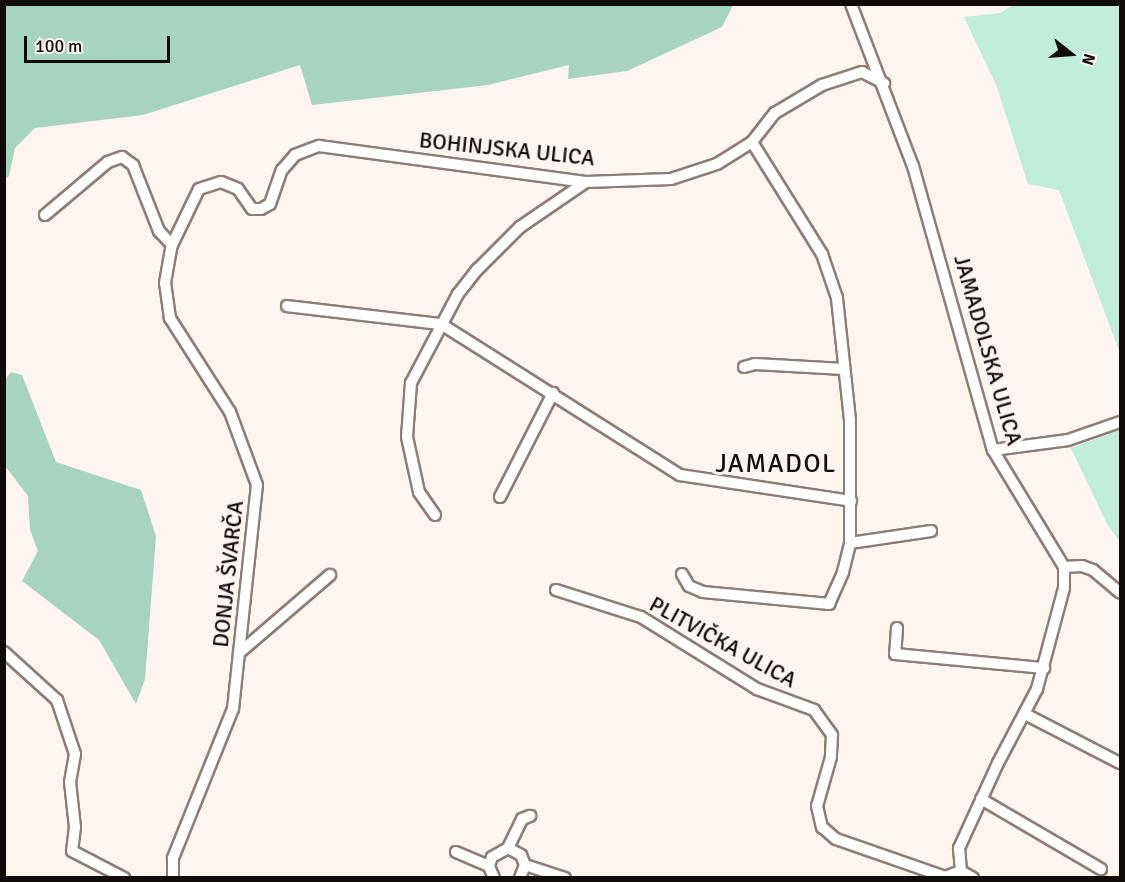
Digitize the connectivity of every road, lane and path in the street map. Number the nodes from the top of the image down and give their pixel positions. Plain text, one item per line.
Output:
1 (851, 4) edge
2 (884, 83) junction
3 (752, 142) junction
4 (586, 182) junction
5 (45, 215) dead end
6 (172, 245) junction
7 (286, 306) dead end
8 (441, 324) junction
9 (744, 367) dead end
10 (844, 369) junction
11 (553, 393) junction
12 (1120, 422) edge
13 (993, 450) junction
14 (500, 497) dead end
15 (851, 501) junction
16 (435, 514) dead end
17 (931, 531) dead end
18 (850, 543) junction
19 (1064, 567) junction
20 (682, 574) dead end
21 (330, 575) dead end
22 (556, 590) dead end
23 (1120, 593) edge
24 (897, 628) dead end
25 (4, 652) edge
26 (239, 654) junction
27 (1044, 668) junction
28 (1025, 714) junction
29 (1120, 763) edge
30 (981, 799) junction
31 (531, 816) dead end
32 (512, 849) junction
33 (456, 852) dead end
34 (491, 862) junction
35 (1101, 869) dead end
36 (525, 874) edge
37 (959, 874) edge
38 (170, 877) edge
39 (124, 878) edge
40 (494, 878) edge
41 (565, 878) edge
42 (973, 878) edge

1 - 2 street, JAMADOLSKA ULICA
2 - 3 street, BOHINJSKA ULICA
2 - 13 street, JAMADOLSKA ULICA
3 - 4 street, BOHINJSKA ULICA
3 - 10 street
4 - 6 street, BOHINJSKA ULICA
4 - 8 street
5 - 6 street
6 - 26 street, DONJA ŠVARČA
7 - 8 street
8 - 11 street
8 - 16 street
9 - 10 street
10 - 15 street
11 - 14 street
11 - 15 street
12 - 13 street
13 - 19 street, JAMADOLSKA ULICA
15 - 18 street
17 - 18 street
18 - 20 street
19 - 23 street
19 - 27 street
21 - 26 street
22 - 37 street, PLITVIČKA ULICA
24 - 27 street
25 - 39 street
26 - 38 street, DONJA ŠVARČA
27 - 28 street
28 - 29 street
28 - 30 street
30 - 35 street
30 - 37 street
31 - 32 street
32 - 34 street
32 - 36 street
33 - 34 street
34 - 40 street
36 - 41 street
37 - 42 street

